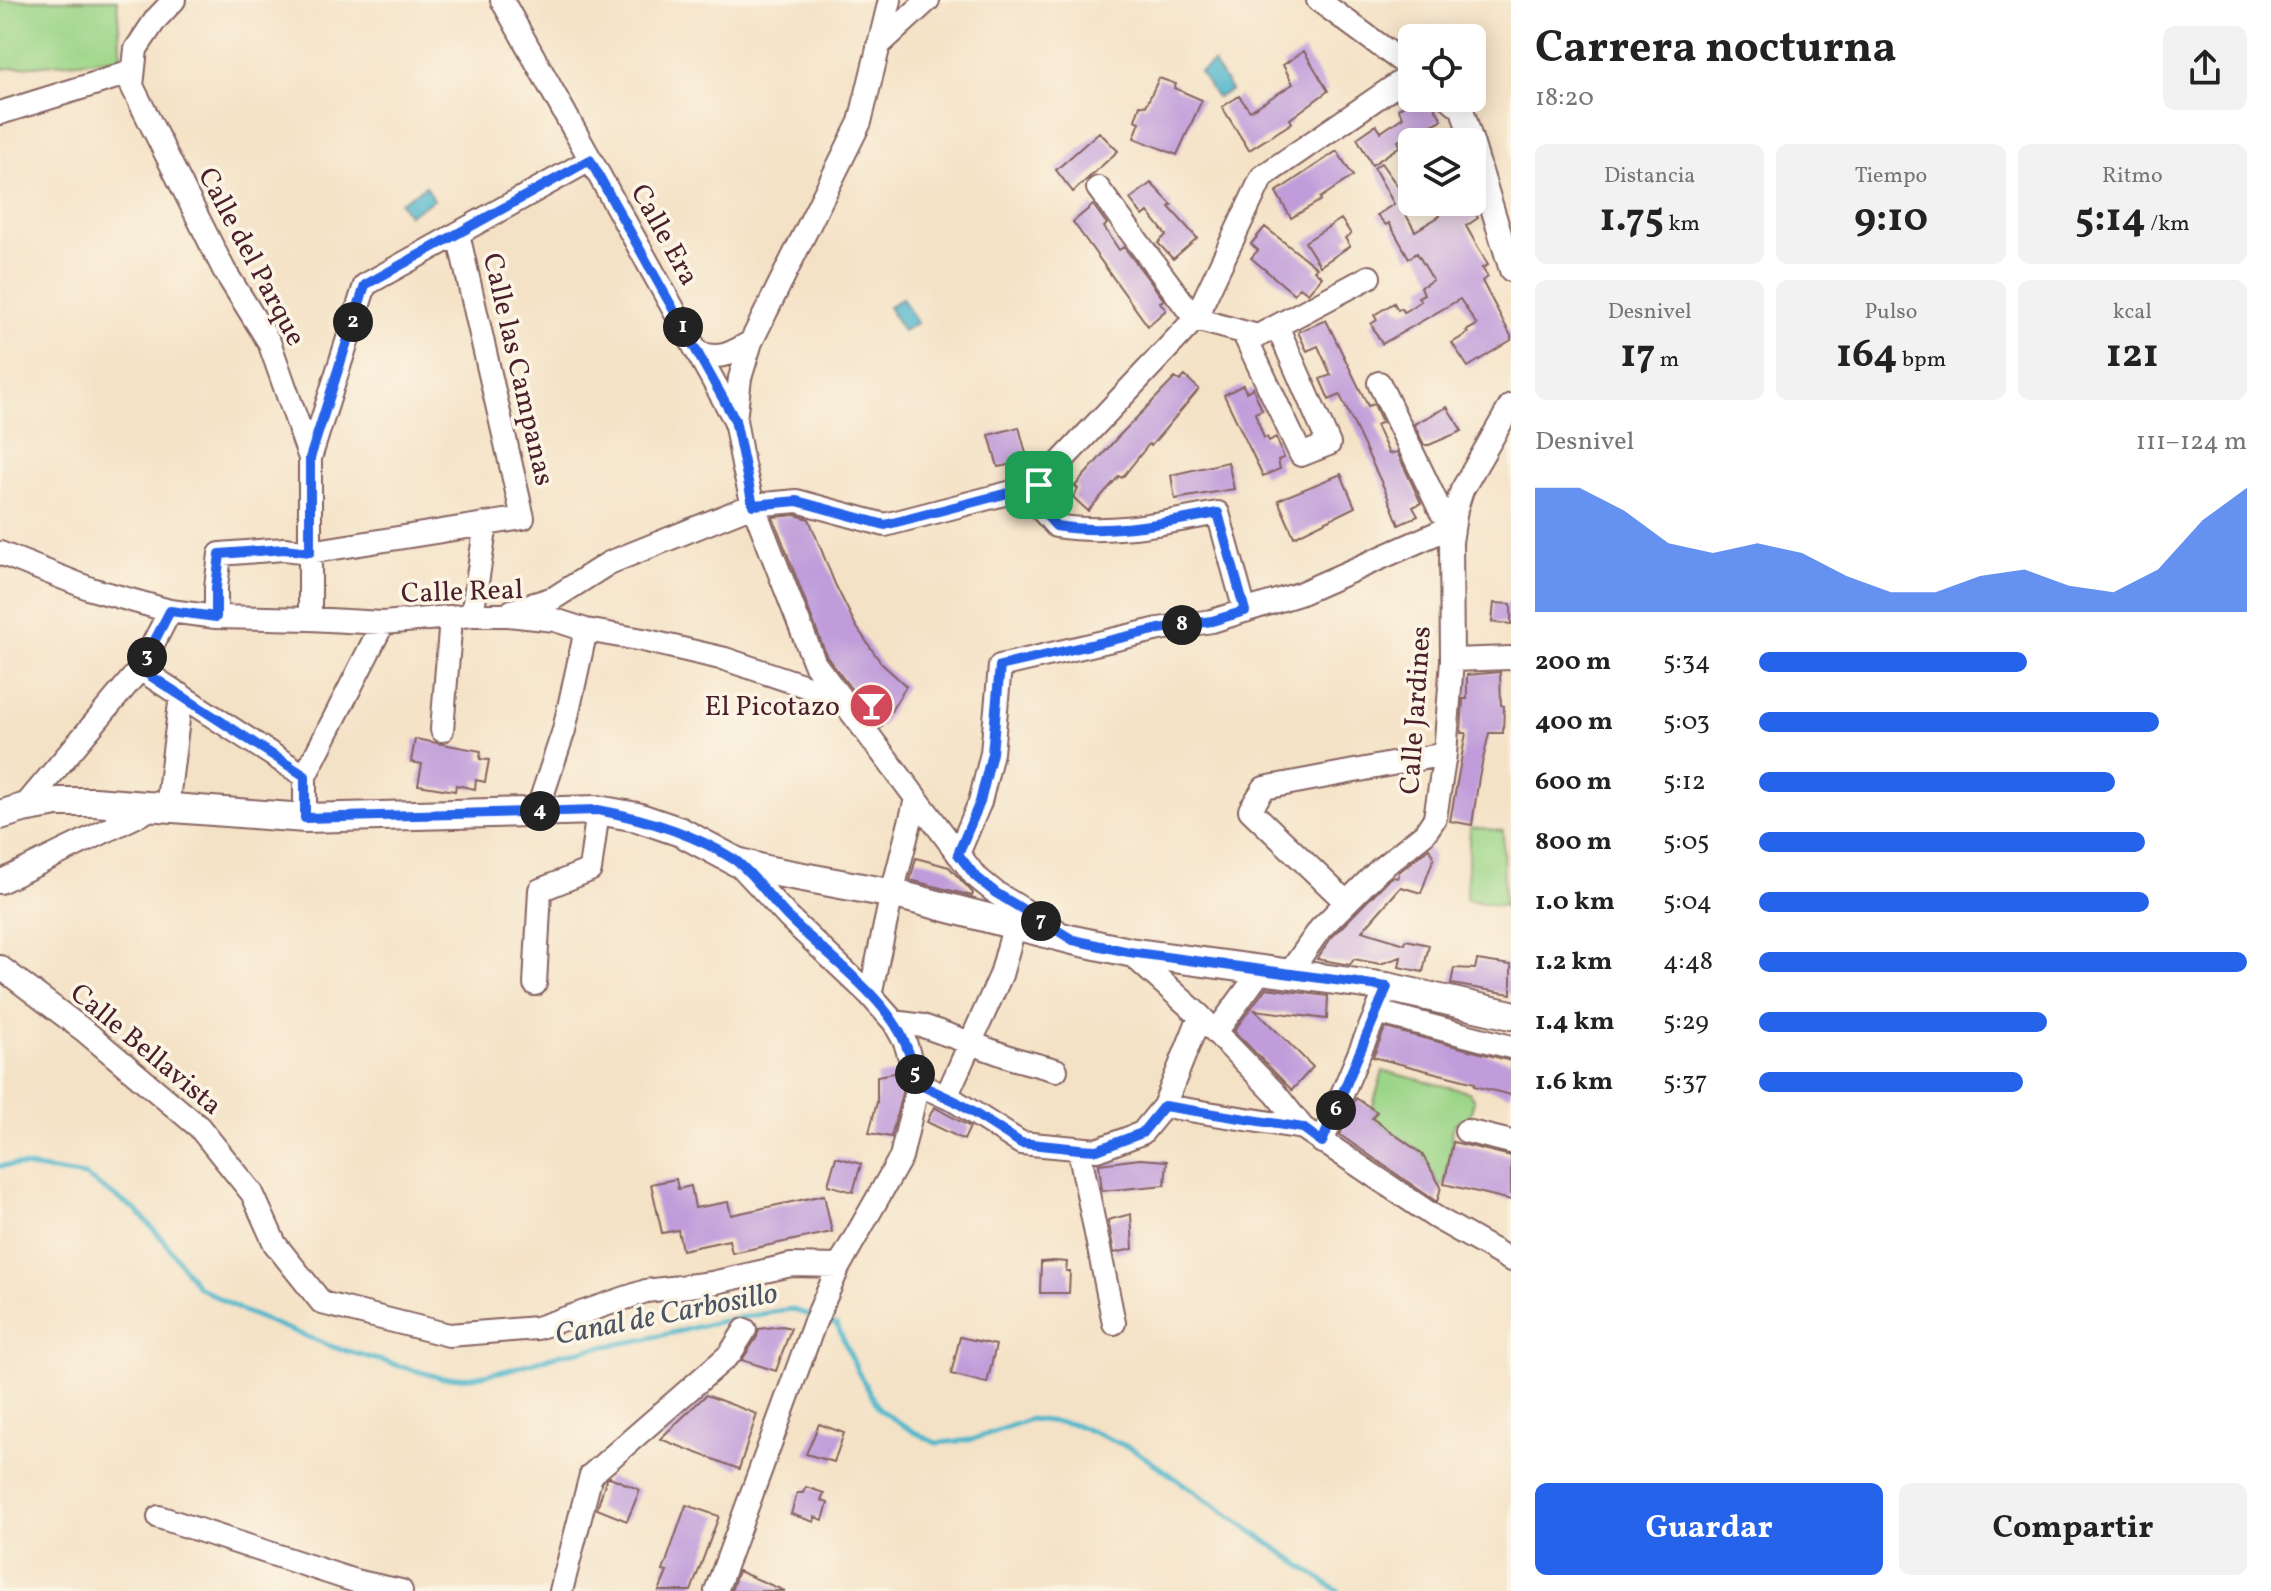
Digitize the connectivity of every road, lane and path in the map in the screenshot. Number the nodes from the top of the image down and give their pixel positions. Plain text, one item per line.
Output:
1 (174, 0) edge
2 (502, 0) edge
3 (890, 0) edge
4 (928, 0) edge
5 (1318, 0) edge
6 (878, 46) junction
7 (1398, 60) edge
8 (132, 70) junction
9 (1398, 81) edge
10 (1463, 112) edge
11 (0, 113) edge
12 (590, 160) junction
13 (1098, 188) dead end
14 (458, 234) junction
15 (1511, 270) edge
16 (1369, 277) dead end
17 (1195, 319) junction
18 (1277, 326) junction
19 (1243, 332) junction
20 (751, 342) junction
21 (698, 353) junction
22 (1379, 383) dead end
23 (1511, 405) edge
24 (735, 420) junction
25 (310, 458) junction
26 (1039, 485) junction
27 (753, 505) junction
28 (1454, 523) junction
29 (486, 524) junction
30 (310, 552) junction
31 (0, 553) edge
32 (170, 611) junction
33 (1245, 611) junction
34 (500, 615) junction
35 (462, 616) junction
36 (216, 617) junction
37 (310, 619) junction
38 (383, 623) junction
39 (586, 630) junction
40 (1511, 658) edge
41 (1452, 660) junction
42 (140, 669) junction
43 (181, 695) junction
44 (841, 698) junction
45 (442, 730) dead end
46 (1445, 754) junction
47 (305, 776) junction
48 (916, 799) junction
49 (161, 807) junction
50 (598, 810) junction
51 (11, 811) edge
52 (537, 811) junction
53 (305, 818) junction
54 (958, 854) junction
55 (737, 862) junction
56 (781, 873) junction
57 (0, 882) edge
58 (892, 893) junction
59 (1346, 902) junction
60 (775, 903) junction
61 (1000, 911) junction
62 (1129, 952) junction
63 (0, 967) edge
64 (1274, 974) junction
65 (535, 984) dead end
66 (870, 995) junction
67 (1382, 1000) junction
68 (1511, 1015) edge
69 (894, 1022) junction
70 (1208, 1024) junction
71 (971, 1043) junction
72 (1511, 1047) edge
73 (1056, 1070) dead end
74 (918, 1084) junction
75 (946, 1097) junction
76 (1164, 1106) junction
77 (1303, 1128) junction
78 (1466, 1131) dead end
79 (1322, 1142) junction
80 (1511, 1142) edge
81 (1079, 1149) junction
82 (1511, 1260) edge
83 (839, 1266) junction
84 (1114, 1323) dead end
85 (745, 1330) dead end
86 (159, 1517) dead end
87 (401, 1591) edge
88 (561, 1591) edge
89 (716, 1591) edge

1 - 8 street
2 - 12 street, Calle Era
3 - 6 street
4 - 6 street
5 - 7 street
6 - 20 street
8 - 11 street
8 - 25 street, Calle del Parque
9 - 17 street
10 - 15 street
12 - 14 street
12 - 21 street, Calle Era
13 - 17 street
14 - 25 street
14 - 29 street, Calle las Campanas
16 - 18 street
17 - 19 street
17 - 26 street
18 - 19 street
18 - 19 street
20 - 21 street
20 - 24 street
21 - 24 street, Calle Era
22 - 28 street
23 - 28 street, Calle Jardines
24 - 27 street
25 - 30 street, Calle del Parque
26 - 27 street
26 - 33 street
27 - 34 street
27 - 44 street
28 - 33 street
28 - 41 street, Calle Jardines
29 - 30 street
29 - 35 street
30 - 36 street
30 - 37 street, Calle del Parque
31 - 32 street, Calle Real
32 - 36 street, Calle Real
32 - 42 street
33 - 54 street
34 - 35 street, Calle Real
34 - 39 street, Calle Real
35 - 38 street, Calle Real
35 - 45 street
36 - 37 street, Calle Real
37 - 38 street, Calle Real
38 - 47 street
39 - 44 street, Calle Real
39 - 52 street
40 - 41 street
41 - 46 street, Calle Jardines
42 - 43 street
42 - 51 street
43 - 47 street
43 - 49 street
44 - 48 street
46 - 59 street, Calle Jardines
46 - 59 street
47 - 53 street
48 - 54 street
48 - 58 street
49 - 51 main road
49 - 53 main road
49 - 57 street
50 - 52 main road
50 - 55 main road
50 - 65 street
52 - 53 main road
54 - 61 street
55 - 56 main road
55 - 60 street
56 - 58 main road
56 - 60 street
58 - 61 main road
58 - 66 street
59 - 64 street, Calle Jardines
60 - 66 street
61 - 62 main road
61 - 71 street
62 - 64 main road
62 - 70 street
63 - 83 street, Calle Bellavista
64 - 67 main road
64 - 70 street, Calle Jardines
66 - 69 street
67 - 68 main road
67 - 72 street
67 - 79 street
69 - 71 street
69 - 74 street
70 - 76 street, Calle Jardines
70 - 77 street
71 - 73 street
71 - 75 street
74 - 75 street
74 - 83 street
75 - 81 street
76 - 77 street
76 - 81 street
77 - 79 street
78 - 80 street
79 - 82 street
81 - 84 street
83 - 89 street
85 - 88 street
86 - 87 street

